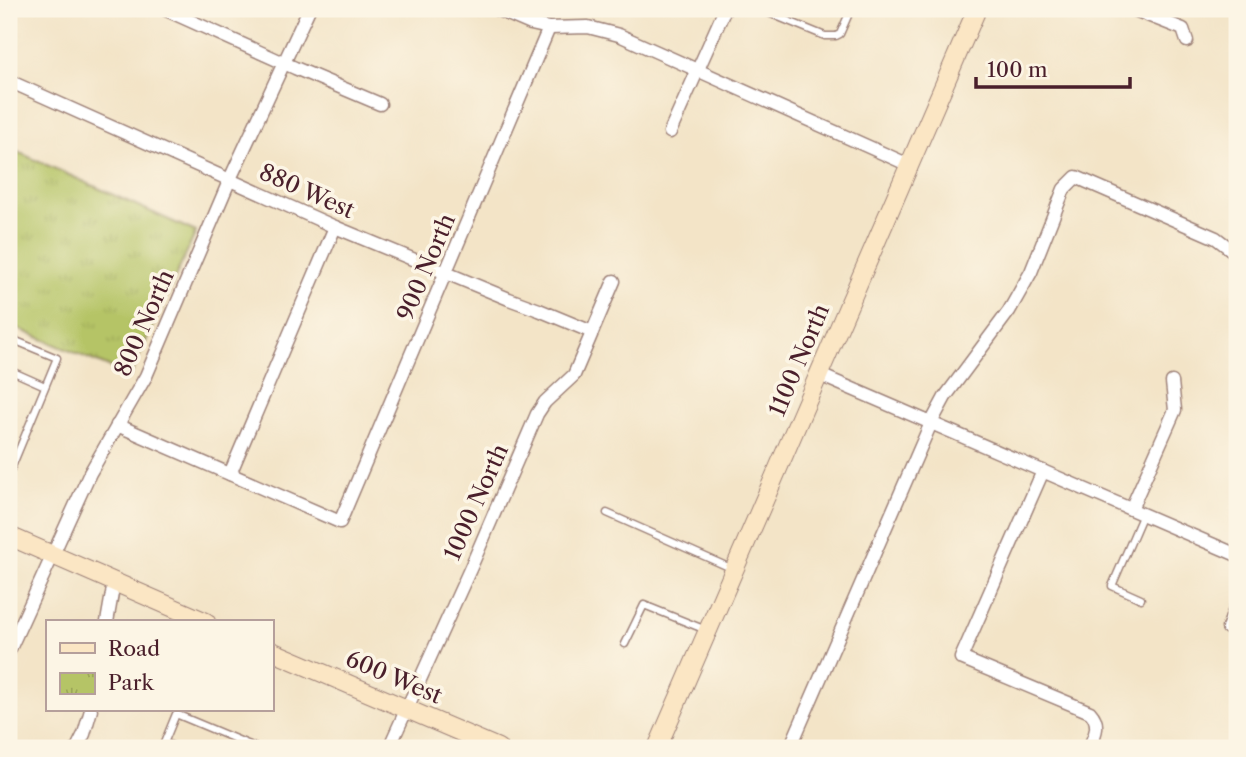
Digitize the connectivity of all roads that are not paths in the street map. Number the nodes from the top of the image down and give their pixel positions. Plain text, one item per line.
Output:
1 (164, 9) edge
2 (309, 9) edge
3 (496, 9) edge
4 (725, 9) edge
5 (759, 9) edge
6 (851, 9) edge
7 (977, 9) edge
8 (1132, 9) edge
9 (549, 28) junction
10 (1187, 41) dead end
11 (284, 63) junction
12 (697, 69) junction
13 (9, 81) edge
14 (380, 104) dead end
15 (670, 132) dead end
16 (909, 165) junction
17 (230, 180) junction
18 (335, 227) junction
19 (1237, 254) edge
20 (446, 273) junction
21 (614, 281) dead end
22 (592, 332) junction
23 (9, 338) edge
24 (9, 370) edge
25 (820, 375) junction
26 (1172, 382) dead end
27 (45, 386) junction
28 (931, 423) junction
29 (117, 425) junction
30 (1043, 471) junction
31 (9, 474) edge
32 (230, 474) junction
33 (1137, 512) junction
34 (607, 513) dead end
35 (9, 536) edge
36 (53, 555) junction
37 (1237, 555) edge
38 (735, 570) junction
39 (114, 582) junction
40 (1141, 599) dead end
41 (1237, 604) edge
42 (107, 620) edge
43 (201, 620) edge
44 (707, 631) junction
45 (1232, 631) edge
46 (625, 644) dead end
47 (9, 650) edge
48 (273, 652) edge
49 (408, 710) junction
50 (90, 712) edge
51 (163, 746) edge
52 (78, 748) edge
53 (178, 748) edge
54 (257, 748) edge
55 (389, 748) edge
56 (498, 748) edge
57 (657, 748) edge
58 (790, 748) edge
59 (1089, 748) edge

1 - 11 street
2 - 11 street, 800 North
3 - 9 street
4 - 12 street
5 - 6 lane
7 - 16 main road, 1100 North
8 - 10 street
9 - 12 street
9 - 20 street, 900 North
11 - 14 street
11 - 17 street, 800 North
12 - 15 street
12 - 16 street
13 - 17 street, 880 West
16 - 25 main road, 1100 North
17 - 18 street, 880 West
17 - 29 street, 800 North
18 - 20 street, 880 West
18 - 32 street
19 - 28 street
20 - 22 street, 880 West
20 - 32 street, 900 North
21 - 22 street, 1000 North
22 - 49 street, 1000 North
23 - 27 lane
24 - 27 lane
25 - 28 street
25 - 38 main road, 1100 North
26 - 33 street
27 - 31 lane
28 - 30 street
28 - 58 street
29 - 32 street
29 - 36 street, 800 North
30 - 33 street
30 - 59 street
33 - 37 street
33 - 40 lane
34 - 38 lane
35 - 36 main road
36 - 39 main road
36 - 47 street, 800 North
38 - 44 main road, 1100 North
39 - 42 street
39 - 43 main road
41 - 45 street
44 - 46 lane
44 - 57 main road, 1100 North
48 - 49 main road, 600 West
49 - 55 street, 1000 North
49 - 56 main road, 600 West
50 - 52 street
51 - 53 lane
51 - 54 lane

